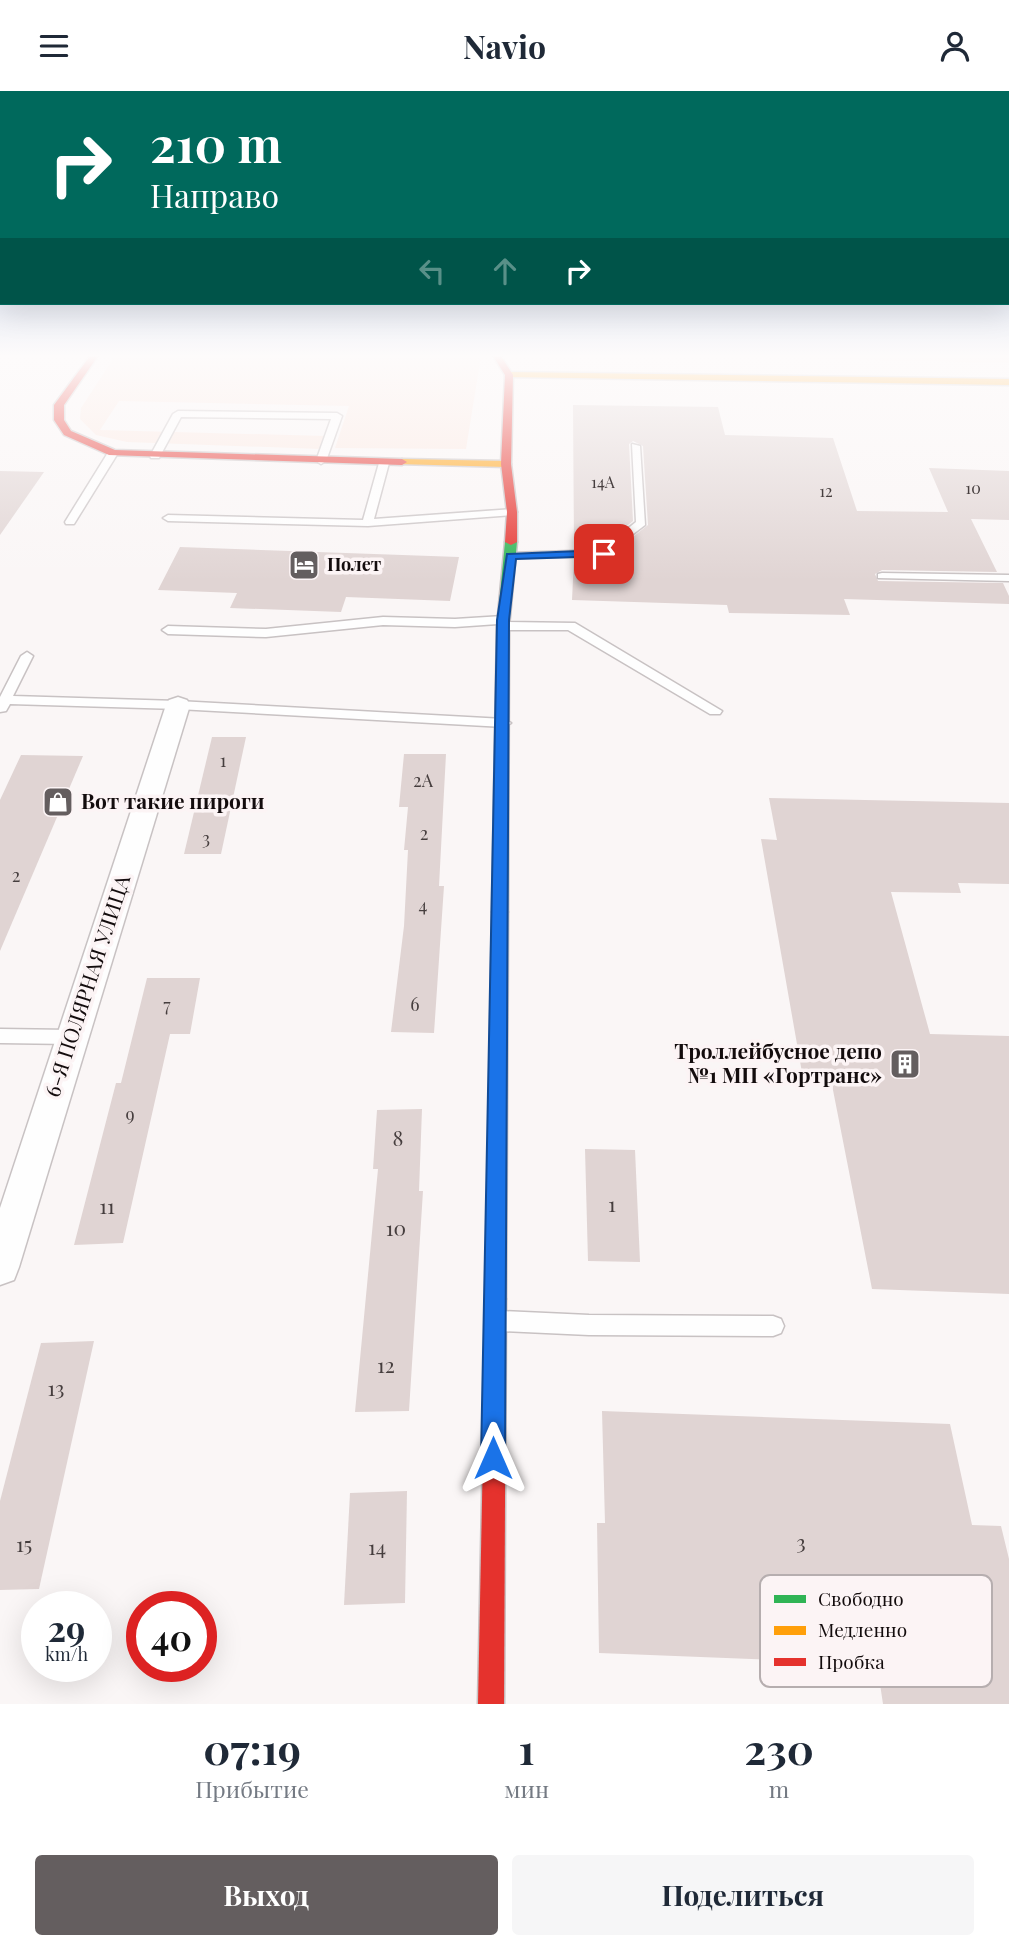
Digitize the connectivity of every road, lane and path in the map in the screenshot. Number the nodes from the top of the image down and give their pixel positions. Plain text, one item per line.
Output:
1 (66, 431) edge
2 (169, 431) edge
3 (332, 431) edge
4 (507, 431) edge
5 (635, 446) dead end
6 (113, 453) junction
7 (155, 456) junction
8 (321, 461) junction
9 (384, 463) junction
10 (506, 464) junction
11 (512, 512) junction
12 (168, 518) dead end
13 (70, 522) dead end
14 (368, 523) junction
15 (511, 556) junction
16 (882, 576) dead end
17 (1009, 578) edge
18 (503, 623) junction
19 (168, 630) dead end
20 (27, 656) dead end
21 (2, 705) edge
22 (178, 705) junction
23 (715, 711) dead end
24 (504, 723) junction
25 (0, 1035) edge
26 (71, 1037) junction
27 (0, 1268) edge
28 (494, 1321) junction
29 (774, 1326) dead end
30 (491, 1704) edge

1 - 6 street
2 - 7 lane
3 - 8 lane
4 - 10 street
5 - 15 lane
6 - 7 street
6 - 13 lane
7 - 8 street
8 - 9 street
9 - 10 street
9 - 14 lane
10 - 11 street
11 - 14 lane
11 - 15 street
12 - 14 lane
15 - 18 street
16 - 17 lane
18 - 19 lane
18 - 23 lane
18 - 24 street
20 - 21 lane
21 - 22 lane
22 - 24 lane
22 - 26 street, 6-Я ПОЛЯРНАЯ УЛИЦА
24 - 28 street
25 - 26 lane
26 - 27 street, 6-Я ПОЛЯРНАЯ УЛИЦА
28 - 29 lane
28 - 30 street

